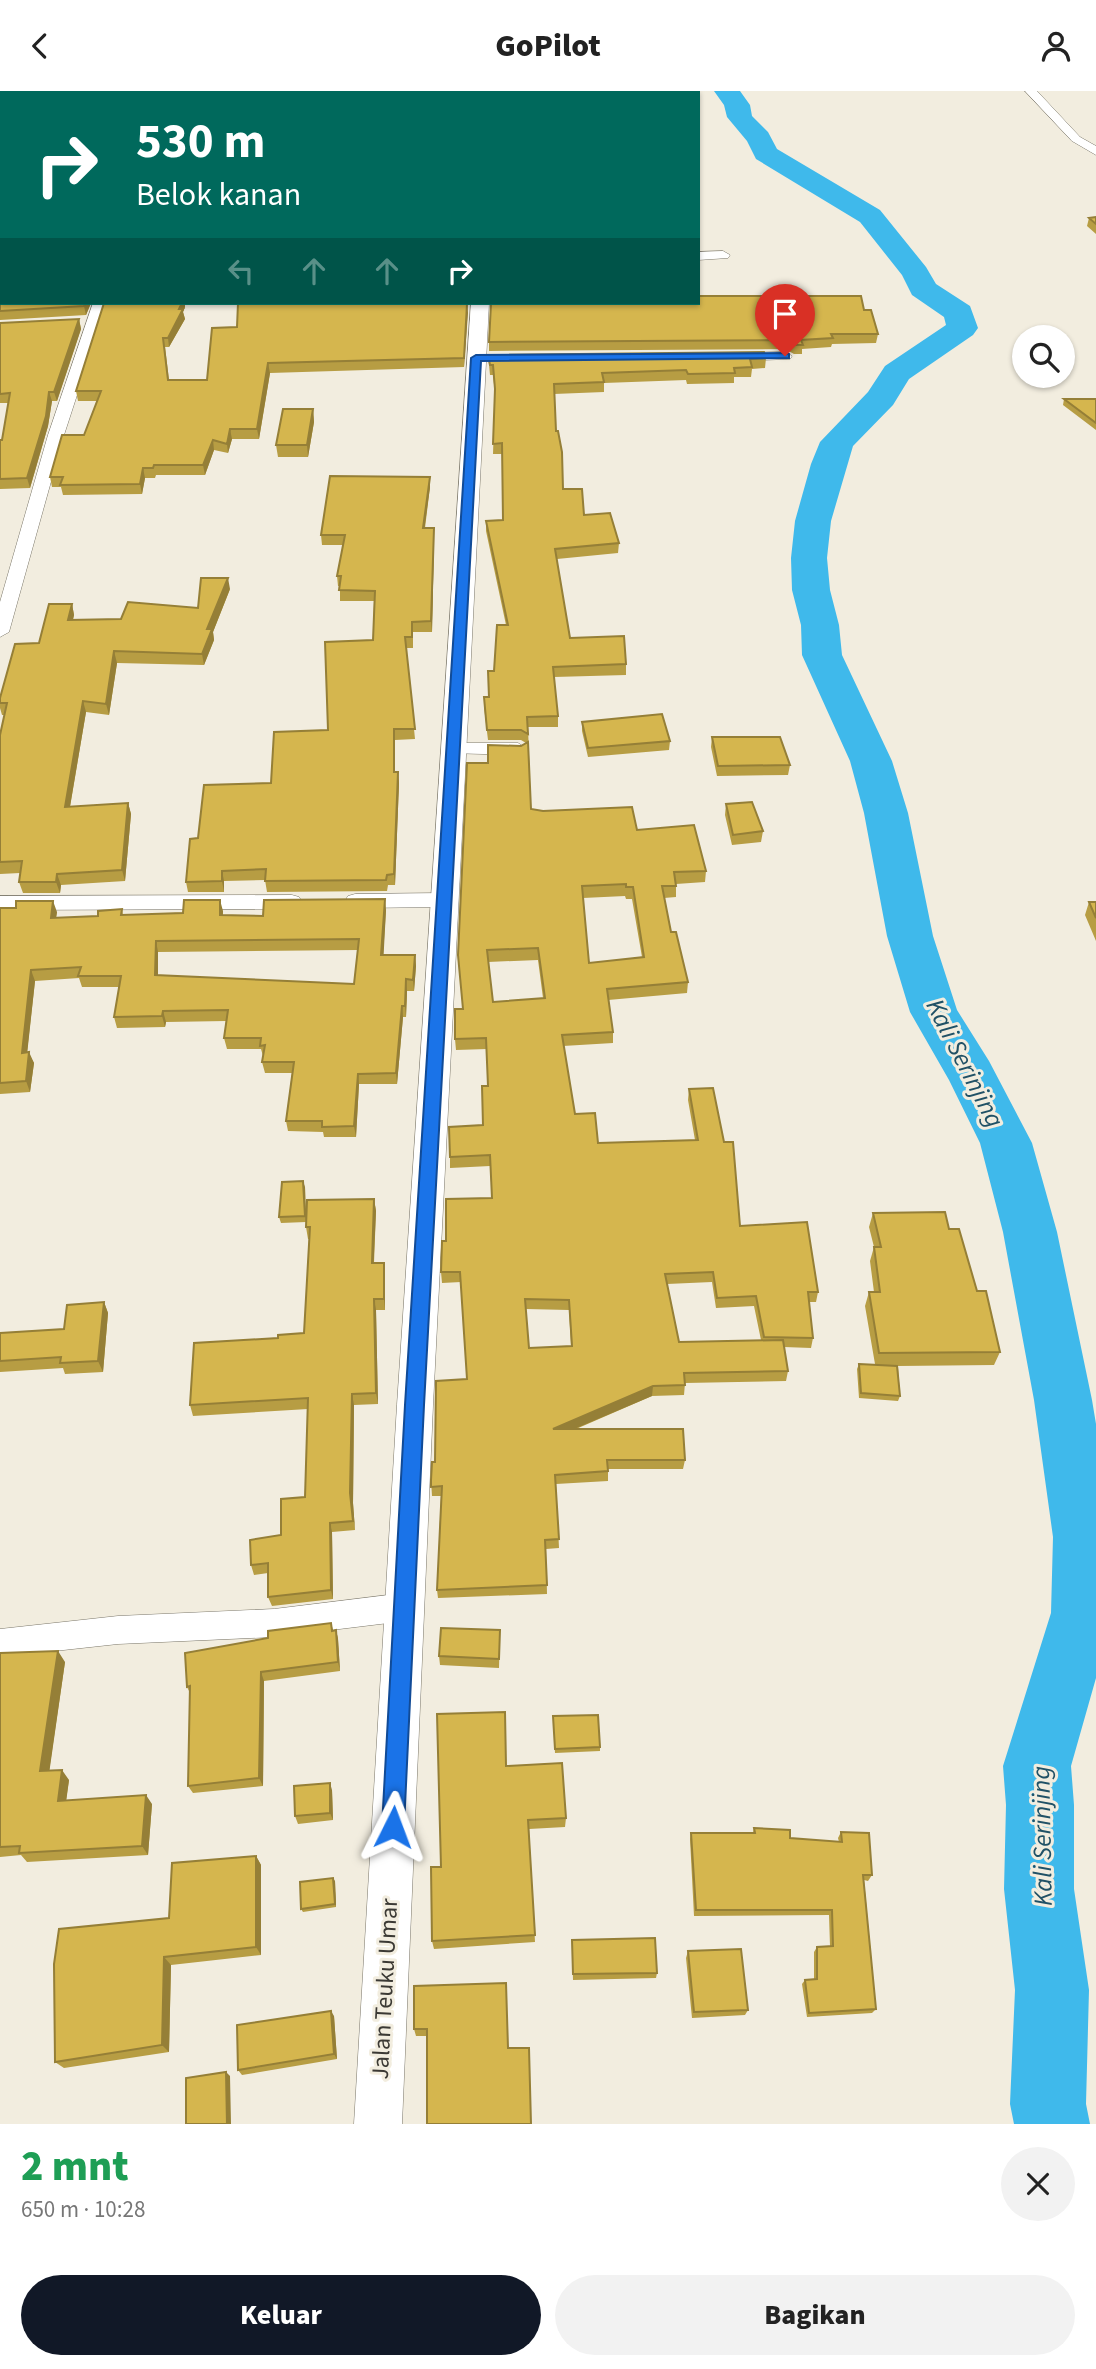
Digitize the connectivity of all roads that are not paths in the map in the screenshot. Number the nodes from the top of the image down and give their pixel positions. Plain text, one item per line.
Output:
1 (1031, 91) edge
2 (1096, 151) edge
3 (723, 255) dead end
4 (700, 256) edge
5 (98, 305) edge
6 (480, 305) edge
7 (785, 356) dead end
8 (718, 357) edge
9 (1, 623) edge
10 (455, 749) junction
11 (521, 749) edge
12 (446, 900) junction
13 (339, 901) edge
14 (313, 902) edge
15 (0, 903) edge
16 (405, 1607) junction
17 (0, 1643) edge
18 (379, 2124) edge

1 - 2 street
3 - 4 street
5 - 9 street
6 - 10 main road, Jalan Teuku Umar
7 - 8 street
10 - 11 street
10 - 12 main road, Jalan Teuku Umar
12 - 13 street
12 - 16 main road, Jalan Teuku Umar
14 - 15 street
16 - 17 street
16 - 18 main road, Jalan Teuku Umar

